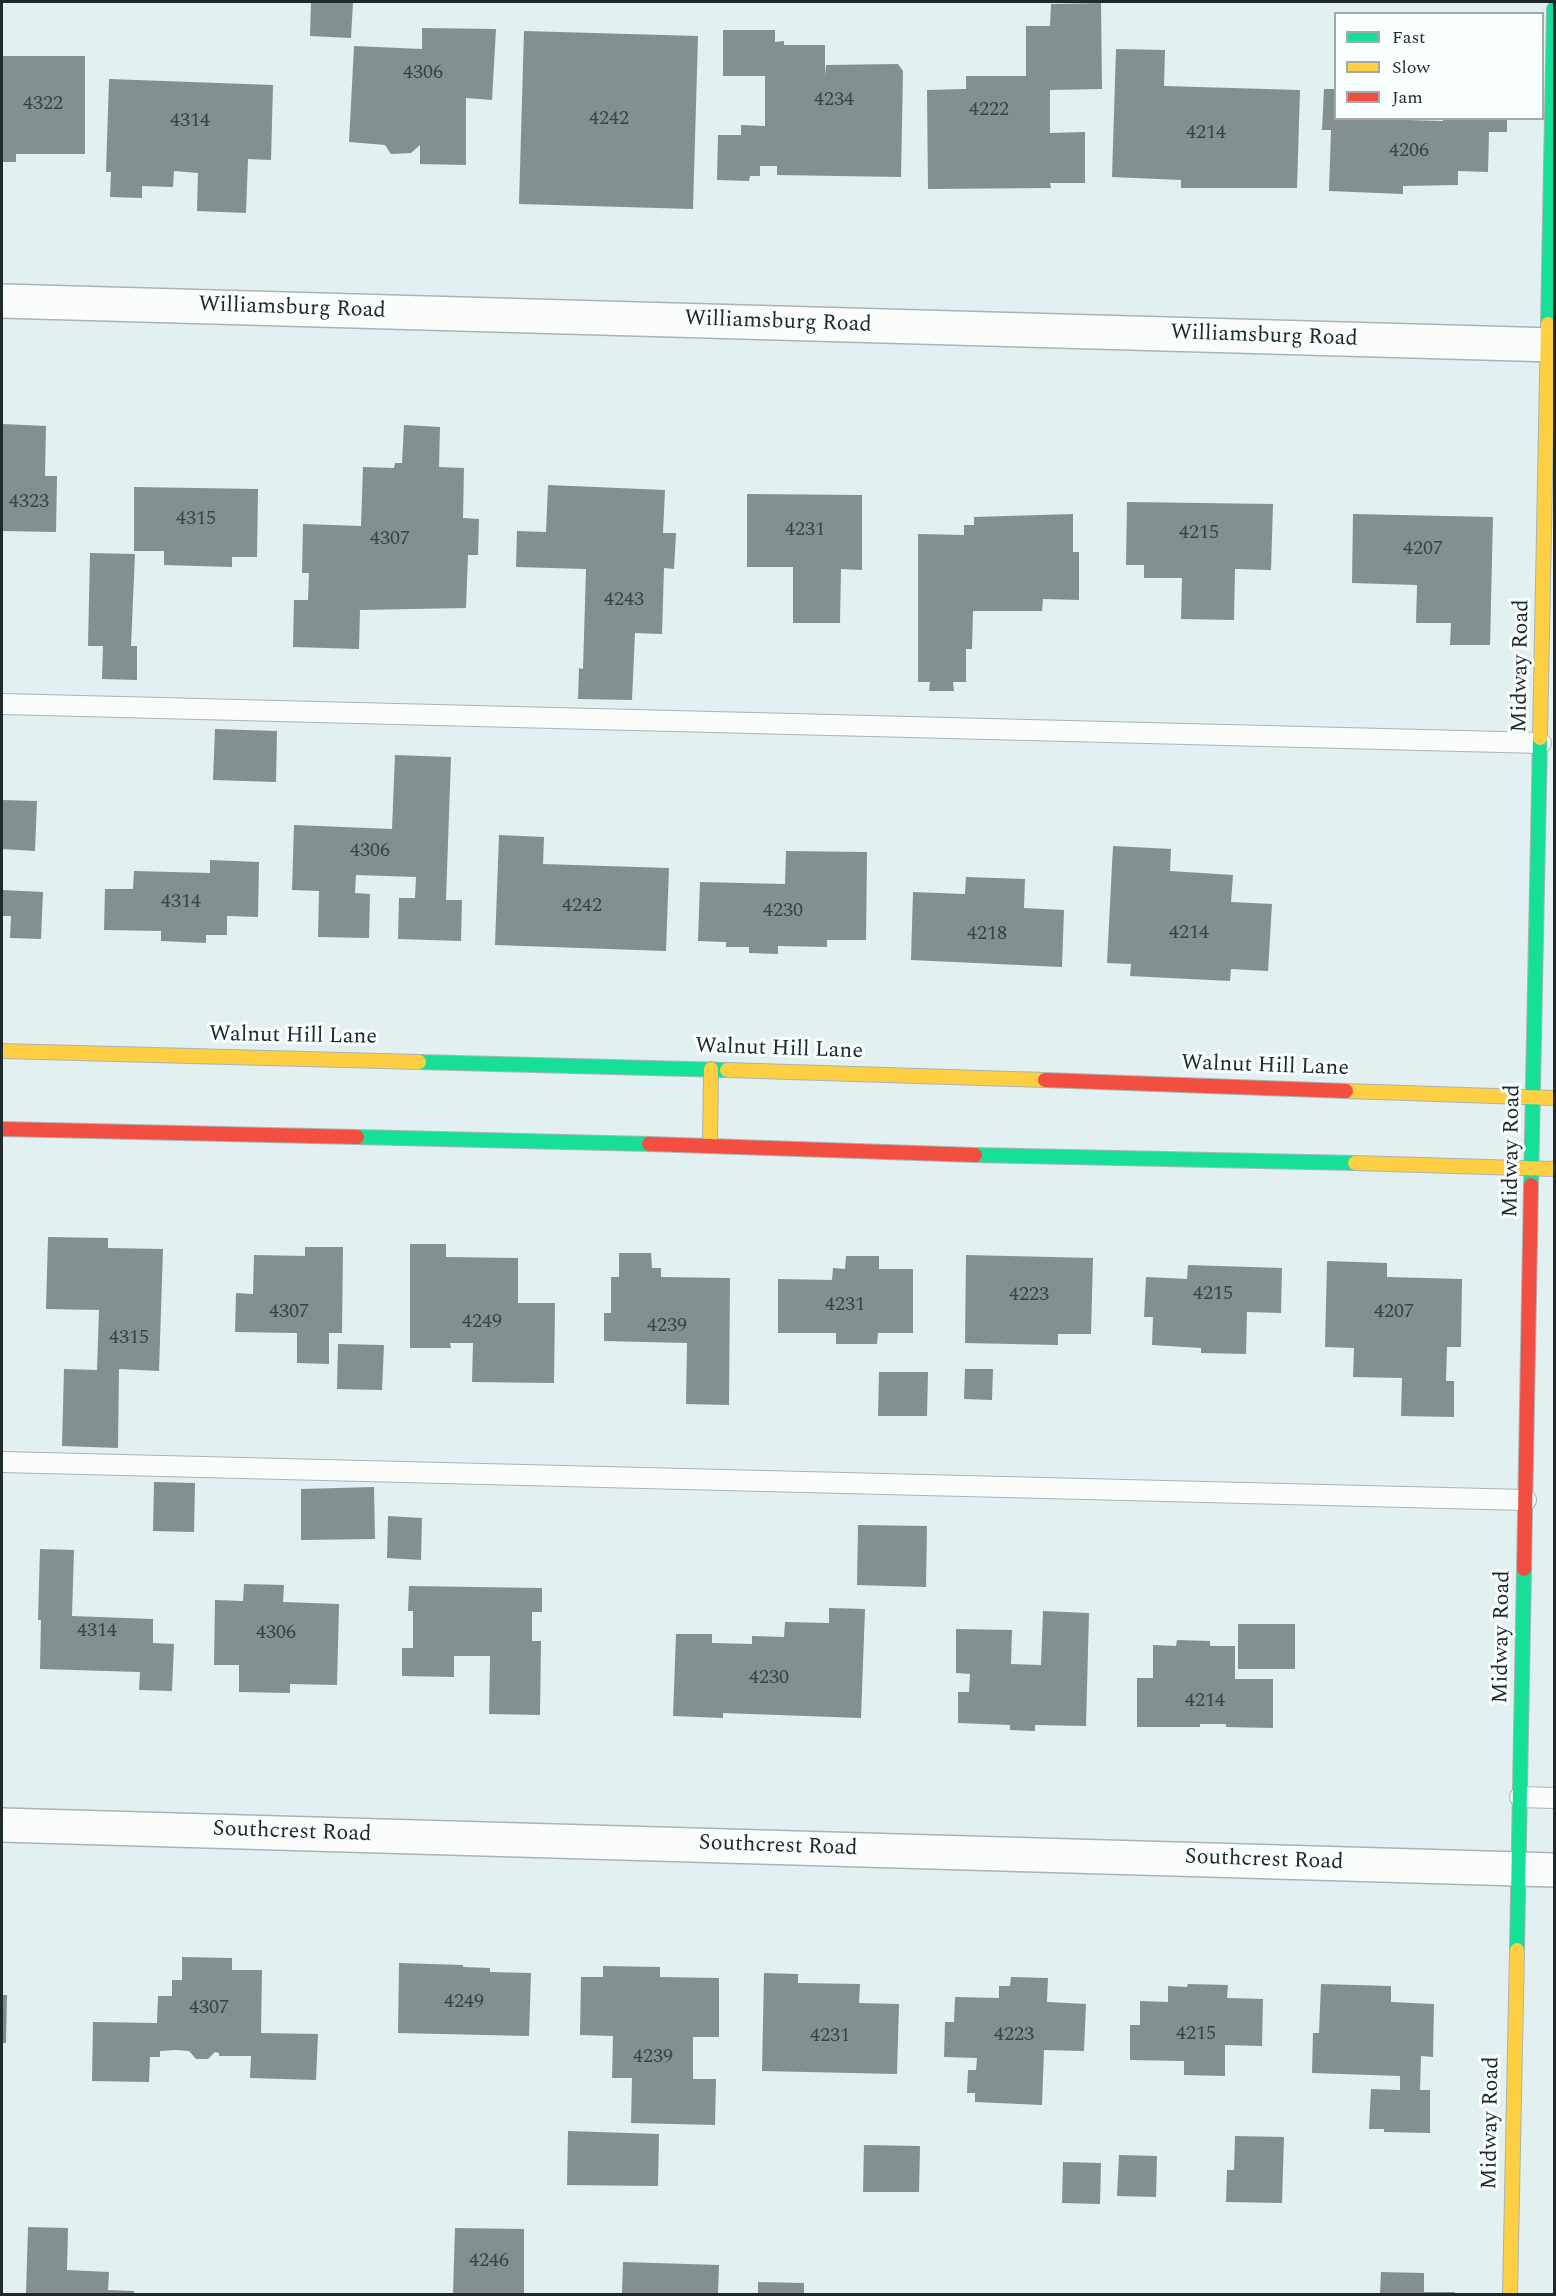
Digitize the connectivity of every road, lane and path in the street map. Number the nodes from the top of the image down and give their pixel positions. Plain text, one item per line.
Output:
1 (1554, 9) edge
2 (1553, 194) edge
3 (2, 301) edge
4 (1552, 345) edge
5 (2, 704) edge
6 (1541, 743) junction
7 (2, 1051) edge
8 (711, 1069) junction
9 (1534, 1098) junction
10 (1554, 1098) edge
11 (2, 1129) edge
12 (710, 1145) junction
13 (1533, 1167) junction
14 (1554, 1170) edge
15 (2, 1462) edge
16 (1526, 1500) junction
17 (1520, 1797) junction
18 (1554, 1798) edge
19 (2, 1825) edge
20 (1519, 1868) junction
21 (1554, 1870) edge
22 (1510, 2295) edge

1 - 2 main road, Midway Road
2 - 4 main road, Midway Road
3 - 4 street, Williamsburg Road
4 - 6 main road, Midway Road
5 - 6 lane
6 - 9 main road, Midway Road
7 - 8 main road, Walnut Hill Lane
8 - 9 main road, Walnut Hill Lane
8 - 12 main road
9 - 10 main road, Walnut Hill Lane
9 - 13 main road, Midway Road
11 - 12 main road
12 - 13 main road
13 - 14 main road
13 - 16 main road, Midway Road
15 - 16 lane
16 - 17 main road, Midway Road
17 - 18 lane
17 - 20 main road, Midway Road
19 - 20 street, Southcrest Road
20 - 21 street, Southcrest Road
20 - 22 main road, Midway Road

